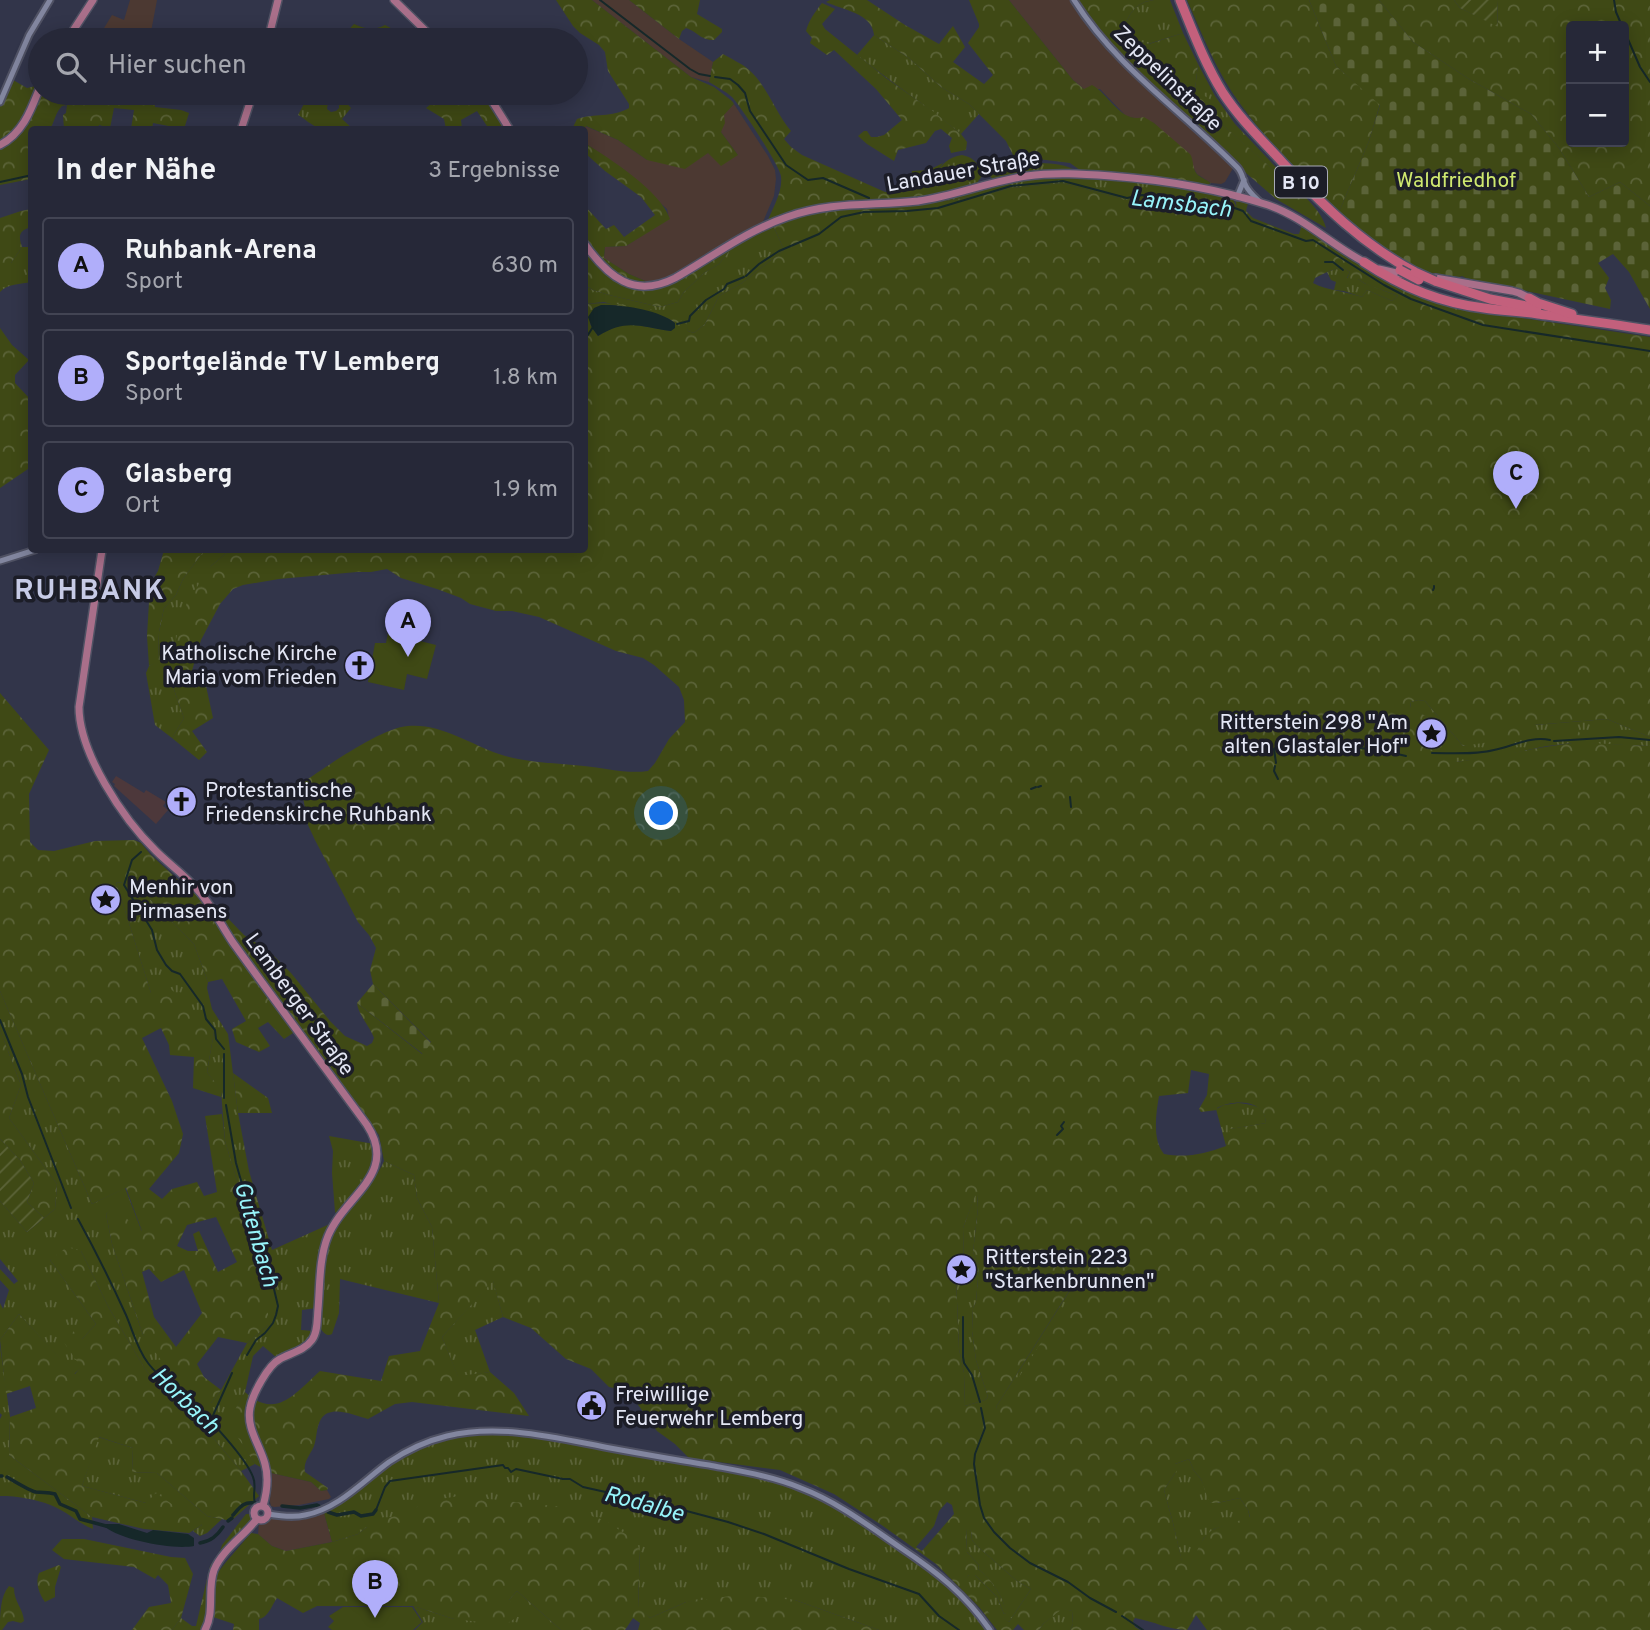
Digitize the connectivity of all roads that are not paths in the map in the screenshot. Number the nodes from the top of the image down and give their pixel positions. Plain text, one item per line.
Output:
1 (50, 0) edge
2 (93, 0) edge
3 (278, 0) edge
4 (394, 0) edge
5 (1074, 0) edge
6 (1174, 0) edge
7 (1180, 0) edge
8 (33, 28) edge
9 (75, 28) edge
10 (271, 28) edge
11 (423, 28) edge
12 (28, 37) edge
13 (0, 102) edge
14 (32, 105) edge
15 (249, 105) edge
16 (494, 105) edge
17 (241, 126) edge
18 (508, 126) edge
19 (0, 145) edge
20 (1244, 180) junction
21 (1239, 197) junction
22 (1263, 204) junction
23 (588, 249) edge
24 (1364, 262) junction
25 (1417, 276) junction
26 (1529, 298) joint
27 (1533, 313) junction
28 (1572, 314) junction
29 (1650, 324) edge
30 (1650, 330) edge
31 (28, 552) edge
32 (102, 553) edge
33 (0, 561) edge
34 (263, 1506) junction
35 (268, 1514) junction
36 (257, 1519) junction
37 (205, 1630) edge
38 (990, 1630) edge

1 - 8 street
2 - 9 main road
3 - 10 main road
4 - 11 main road
5 - 20 street, Zeppelinstraße
6 - 25 highway, B 10, bridge
7 - 25 highway, B 10
12 - 13 street
14 - 19 main road
15 - 17 main road
16 - 18 main road
20 - 21 street
20 - 22 street, Zeppelinstraße
21 - 22 main road, Landauer Straße
21 - 23 main road, Landauer Straße
22 - 24 main road, Landauer Straße
24 - 26 main road, Landauer Straße
24 - 27 highway
25 - 27 highway, B 10
25 - 28 highway, B 10, bridge
26 - 28 highway
27 - 30 highway, B 10
28 - 29 highway, B 10
31 - 33 street
32 - 34 main road, Lemberger Straße
34 - 35 main road
34 - 36 main road
35 - 36 main road
35 - 38 street
36 - 37 main road

